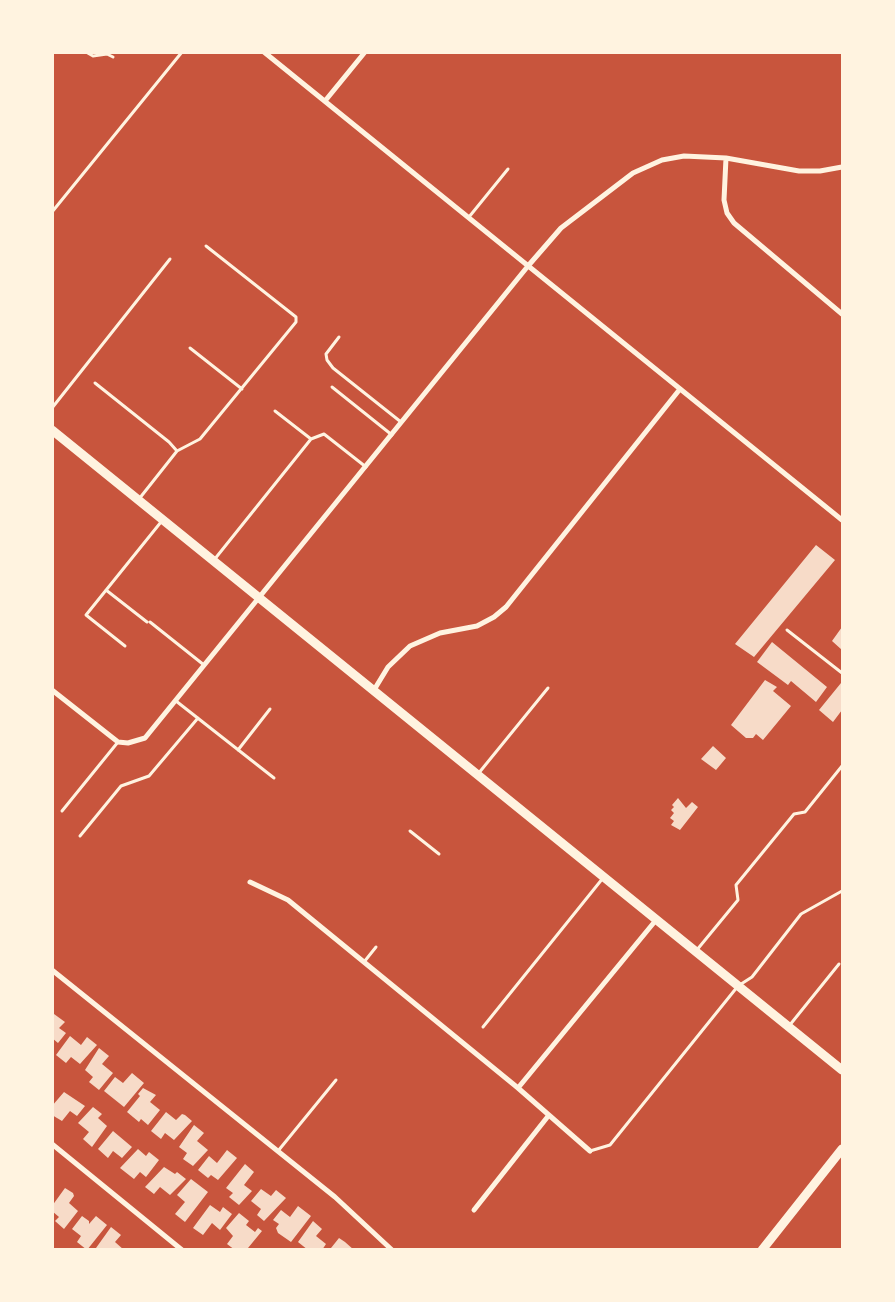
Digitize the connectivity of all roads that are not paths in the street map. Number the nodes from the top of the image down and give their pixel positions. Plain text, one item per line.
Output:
1 (86, 52) edge
2 (182, 52) edge
3 (264, 52) edge
4 (365, 52) edge
5 (113, 57) dead end
6 (325, 101) junction
7 (726, 158) junction
8 (842, 167) edge
9 (508, 169) dead end
10 (52, 212) edge
11 (469, 217) junction
12 (206, 246) dead end
13 (170, 259) dead end
14 (528, 266) junction
15 (842, 314) edge
16 (339, 337) dead end
17 (190, 348) dead end
18 (95, 383) dead end
19 (332, 387) dead end
20 (242, 389) junction
21 (680, 389) junction
22 (52, 408) edge
23 (275, 411) dead end
24 (402, 422) junction
25 (52, 430) edge
26 (392, 434) junction
27 (311, 439) junction
28 (177, 451) junction
29 (366, 467) junction
30 (139, 499) junction
31 (163, 519) junction
32 (842, 520) edge
33 (214, 560) junction
34 (106, 590) junction
35 (260, 598) junction
36 (787, 630) dead end
37 (125, 646) dead end
38 (205, 666) junction
39 (842, 673) edge
40 (548, 688) dead end
41 (374, 690) junction
42 (55, 691) edge
43 (52, 698) edge
44 (176, 701) junction
45 (270, 709) dead end
46 (198, 718) junction
47 (118, 742) junction
48 (238, 750) junction
49 (842, 766) edge
50 (478, 774) junction
51 (274, 778) dead end
52 (62, 811) dead end
53 (410, 830) dead end
54 (80, 836) dead end
55 (438, 854) dead end
56 (604, 877) junction
57 (250, 882) dead end
58 (842, 891) edge
59 (656, 920) junction
60 (376, 947) dead end
61 (696, 952) junction
62 (363, 962) junction
63 (839, 964) dead end
64 (52, 970) edge
65 (738, 986) junction
66 (788, 1026) junction
67 (483, 1028) dead end
68 (842, 1070) edge
69 (336, 1080) dead end
70 (518, 1088) junction
71 (549, 1115) junction
72 (52, 1144) edge
73 (842, 1149) edge
74 (278, 1151) junction
75 (590, 1151) joint
76 (474, 1210) dead end
77 (182, 1250) edge
78 (392, 1250) edge
79 (762, 1250) edge

1 - 5 lane
2 - 10 lane
3 - 6 street
4 - 6 street
6 - 11 street
7 - 8 street
7 - 14 street
7 - 15 street
9 - 11 lane
11 - 14 street
12 - 20 lane
13 - 22 lane
14 - 21 street
14 - 24 street
16 - 24 lane
17 - 20 lane
18 - 28 lane
19 - 26 lane
20 - 28 lane
21 - 32 street
21 - 41 street
23 - 27 lane
24 - 26 street
25 - 30 main road
26 - 29 street
27 - 29 lane
27 - 33 lane
28 - 30 lane
29 - 35 street
30 - 31 main road
31 - 33 main road
31 - 34 lane
33 - 35 main road
34 - 37 lane
34 - 38 lane
35 - 38 street
35 - 41 main road
36 - 39 lane
38 - 44 street
40 - 50 lane
41 - 50 main road
42 - 43 lane
42 - 47 street
44 - 46 lane
44 - 47 street
45 - 48 lane
46 - 48 lane
46 - 54 lane
47 - 52 lane
48 - 51 lane
49 - 61 lane
50 - 56 main road
53 - 55 lane
56 - 59 main road
56 - 67 lane
57 - 62 street
58 - 65 lane
59 - 61 main road
59 - 70 street
60 - 62 lane
61 - 65 main road
62 - 70 street
63 - 66 lane
64 - 74 street
65 - 66 main road
65 - 75 lane
66 - 68 main road
69 - 74 lane
70 - 71 street
71 - 75 street
71 - 76 street
72 - 77 street
73 - 79 main road
74 - 78 street

